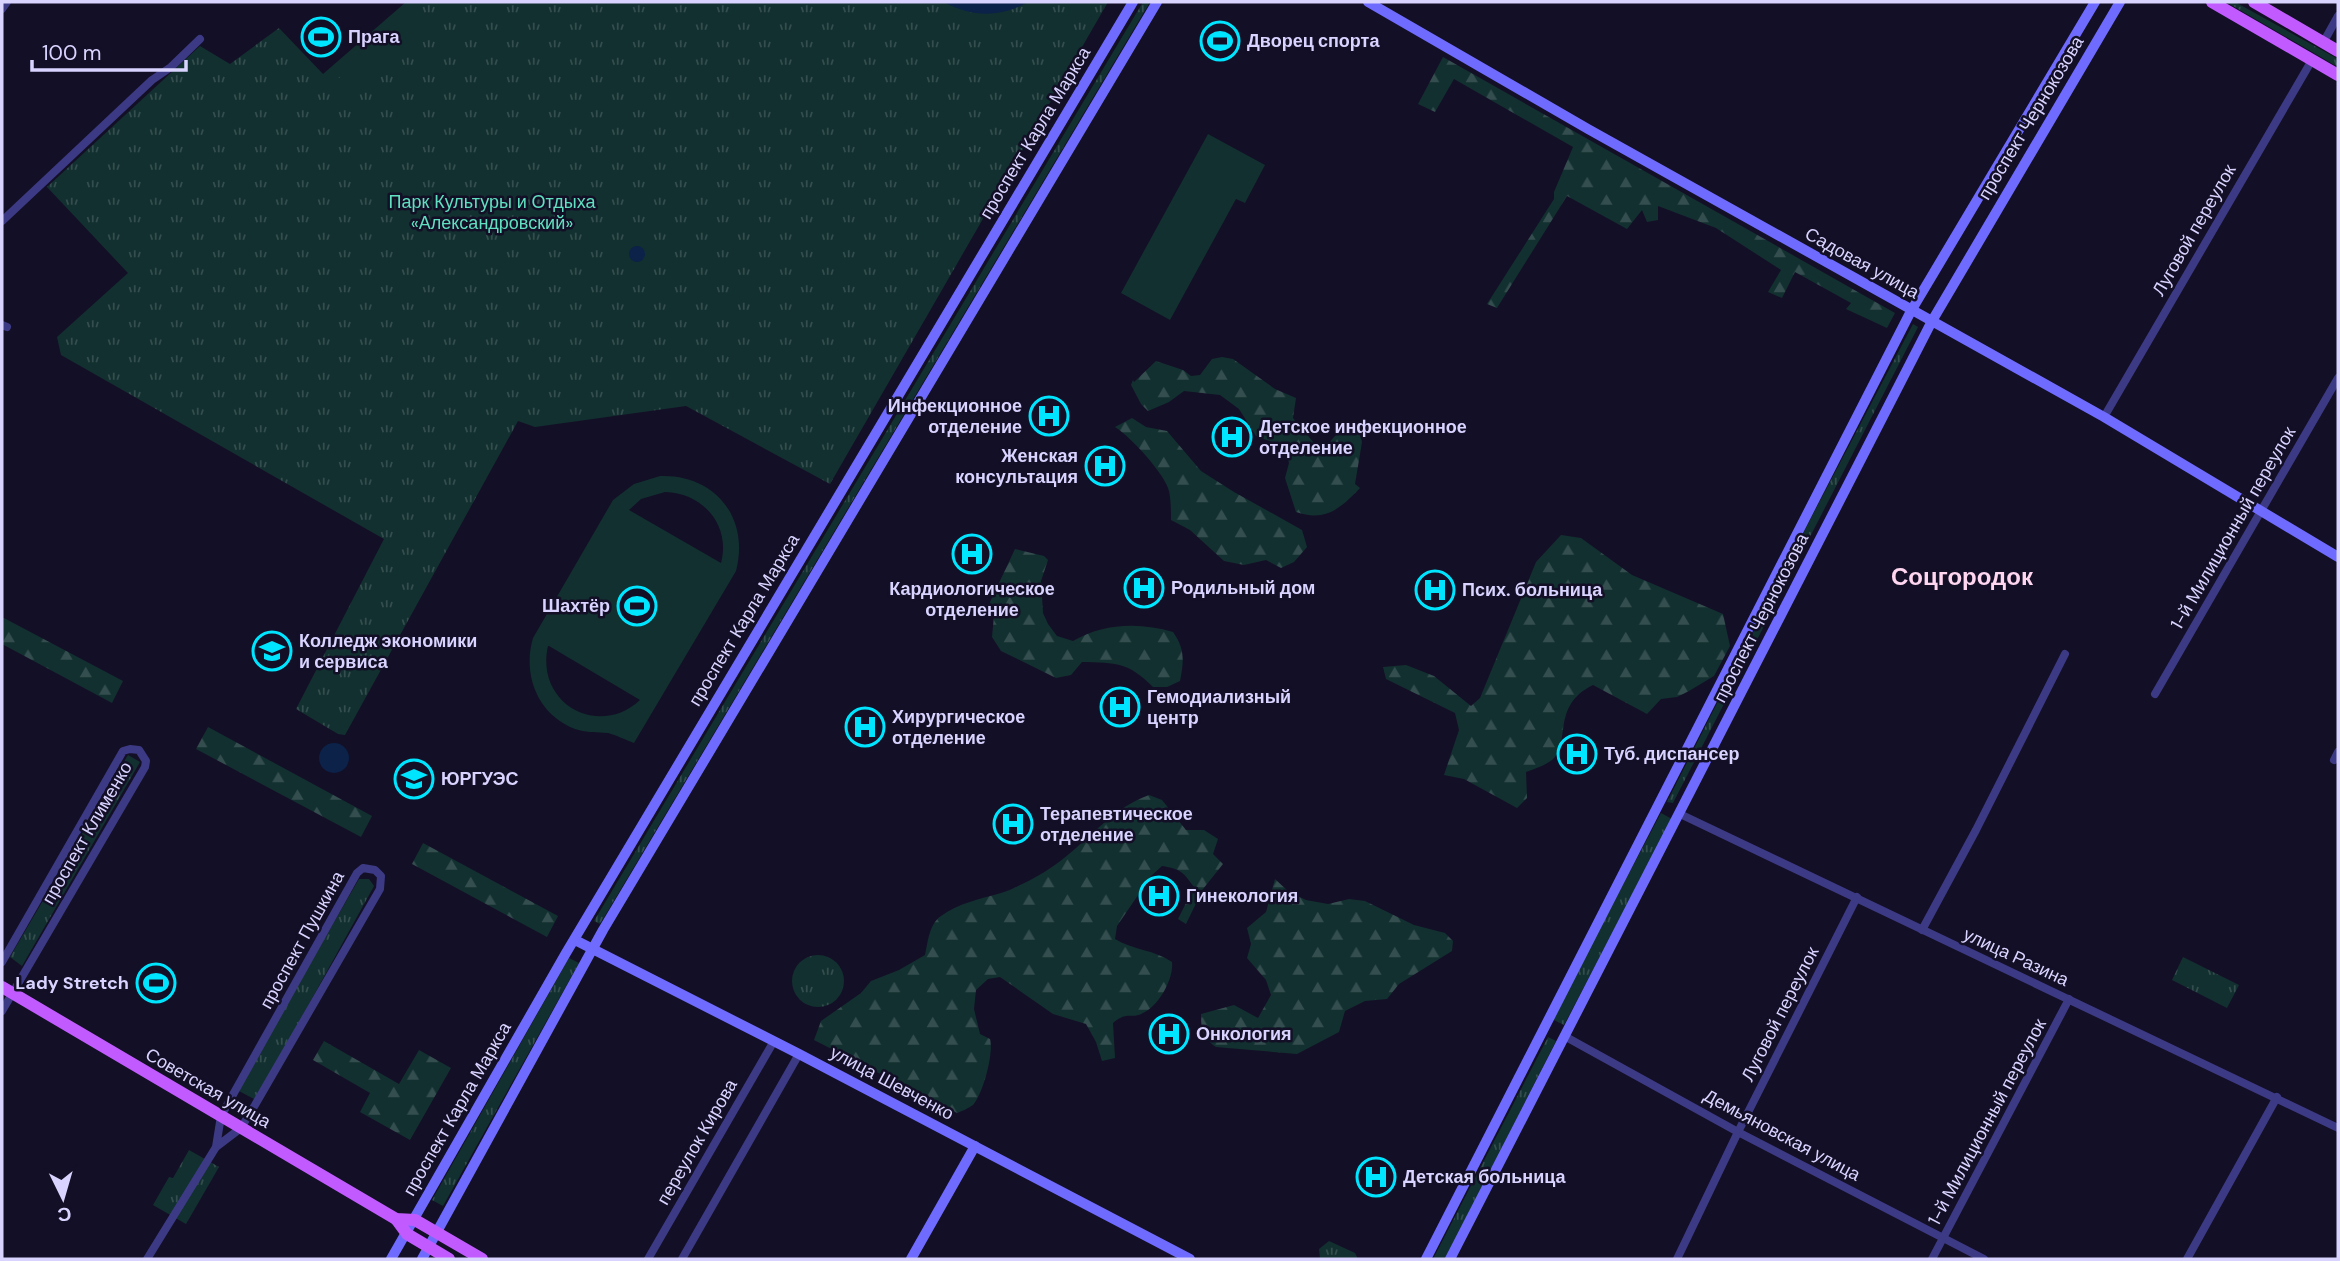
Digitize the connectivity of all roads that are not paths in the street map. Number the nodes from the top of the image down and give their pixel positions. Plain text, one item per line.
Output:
1 (7, 2) edge
2 (1133, 2) edge
3 (1157, 2) edge
4 (1368, 2) edge
5 (2095, 2) edge
6 (2120, 2) edge
7 (2212, 2) edge
8 (2254, 2) edge
9 (2, 9) edge
10 (2338, 16) edge
11 (200, 39) dead end
12 (2323, 43) junction
13 (2338, 51) edge
14 (2312, 60) junction
15 (2338, 75) edge
16 (2, 221) edge
17 (1912, 311) junction
18 (1932, 321) junction
19 (2338, 378) edge
20 (2104, 417) junction
21 (2260, 511) junction
22 (2338, 557) edge
23 (2064, 654) dead end
24 (2155, 694) dead end
25 (1680, 814) junction
26 (1857, 897) junction
27 (1922, 930) junction
28 (575, 940) junction
29 (592, 949) junction
30 (2, 962) edge
31 (7, 990) edge
32 (2069, 999) junction
33 (2, 1011) edge
34 (1566, 1037) junction
35 (774, 1041) junction
36 (799, 1054) junction
37 (2277, 1097) junction
38 (221, 1116) junction
39 (241, 1128) junction
40 (2338, 1128) edge
41 (1738, 1132) junction
42 (975, 1146) junction
43 (216, 1147) junction
44 (396, 1219) junction
45 (415, 1220) junction
46 (437, 1232) junction
47 (407, 1234) junction
48 (1944, 1239) junction
49 (426, 1254) edge
50 (147, 1259) edge
51 (391, 1259) edge
52 (449, 1259) edge
53 (482, 1259) edge
54 (648, 1259) edge
55 (682, 1259) edge
56 (911, 1259) edge
57 (1190, 1259) edge
58 (1426, 1259) edge
59 (1450, 1259) edge
60 (1676, 1259) edge
61 (1932, 1259) edge
62 (1984, 1259) edge
63 (2187, 1259) edge

1 - 9 street
2 - 28 street, проспект Карла Маркса
3 - 29 street
4 - 17 street, Садовая улица
5 - 17 street, проспект Чернокозова
6 - 18 street, проспект Чернокозова
7 - 14 main road
8 - 12 main road
10 - 12 street
11 - 16 street
12 - 13 main road
14 - 15 main road
14 - 20 street, Луговой переулок
17 - 18 street, Садовая улица
17 - 58 street, проспект Чернокозова
18 - 20 street, Садовая улица
18 - 25 street, проспект Чернокозова
19 - 21 street, 1-й Милиционный переулок
20 - 21 street, Садовая улица
21 - 22 street, Садовая улица
21 - 24 street, 1-й Милиционный переулок
23 - 27 street
25 - 26 street, улица Разина
25 - 34 street, проспект Чернокозова
26 - 27 street, улица Разина
26 - 41 street, Луговой переулок
27 - 32 street, улица Разина
28 - 29 street, улица Шевченко
28 - 45 street, проспект Карла Маркса
29 - 35 street, улица Шевченко
29 - 46 street
30 - 31 street, проспект Клименко
31 - 33 street, проспект Клименко
31 - 38 main road, Советская улица
32 - 37 street, улица Разина
32 - 48 street, 1-й Милиционный переулок
34 - 41 street, Демьяновская улица
34 - 59 street, проспект Чернокозова
35 - 36 street, улица Шевченко
35 - 54 street, переулок Кирова
36 - 42 street, улица Шевченко
36 - 55 street
37 - 40 street, улица Разина
37 - 63 street
38 - 39 main road, Советская улица
38 - 39 street, проспект Пушкина
38 - 43 street, проспект Пушкина
39 - 43 street, проспект Пушкина
39 - 44 main road, Советская улица
41 - 48 street, Демьяновская улица
41 - 60 street, Луговой переулок
42 - 56 street
42 - 57 street, улица Шевченко
43 - 50 street, проспект Пушкина
44 - 45 main road, Советская улица
44 - 47 main road, Советская улица
45 - 46 main road, Советская улица
45 - 47 street, проспект Карла Маркса
46 - 49 street
46 - 53 main road, Советская улица
47 - 49 main road, Советская улица
47 - 51 street, проспект Карла Маркса
48 - 61 street, 1-й Милиционный переулок
48 - 62 street, Демьяновская улица
49 - 52 main road, Советская улица

